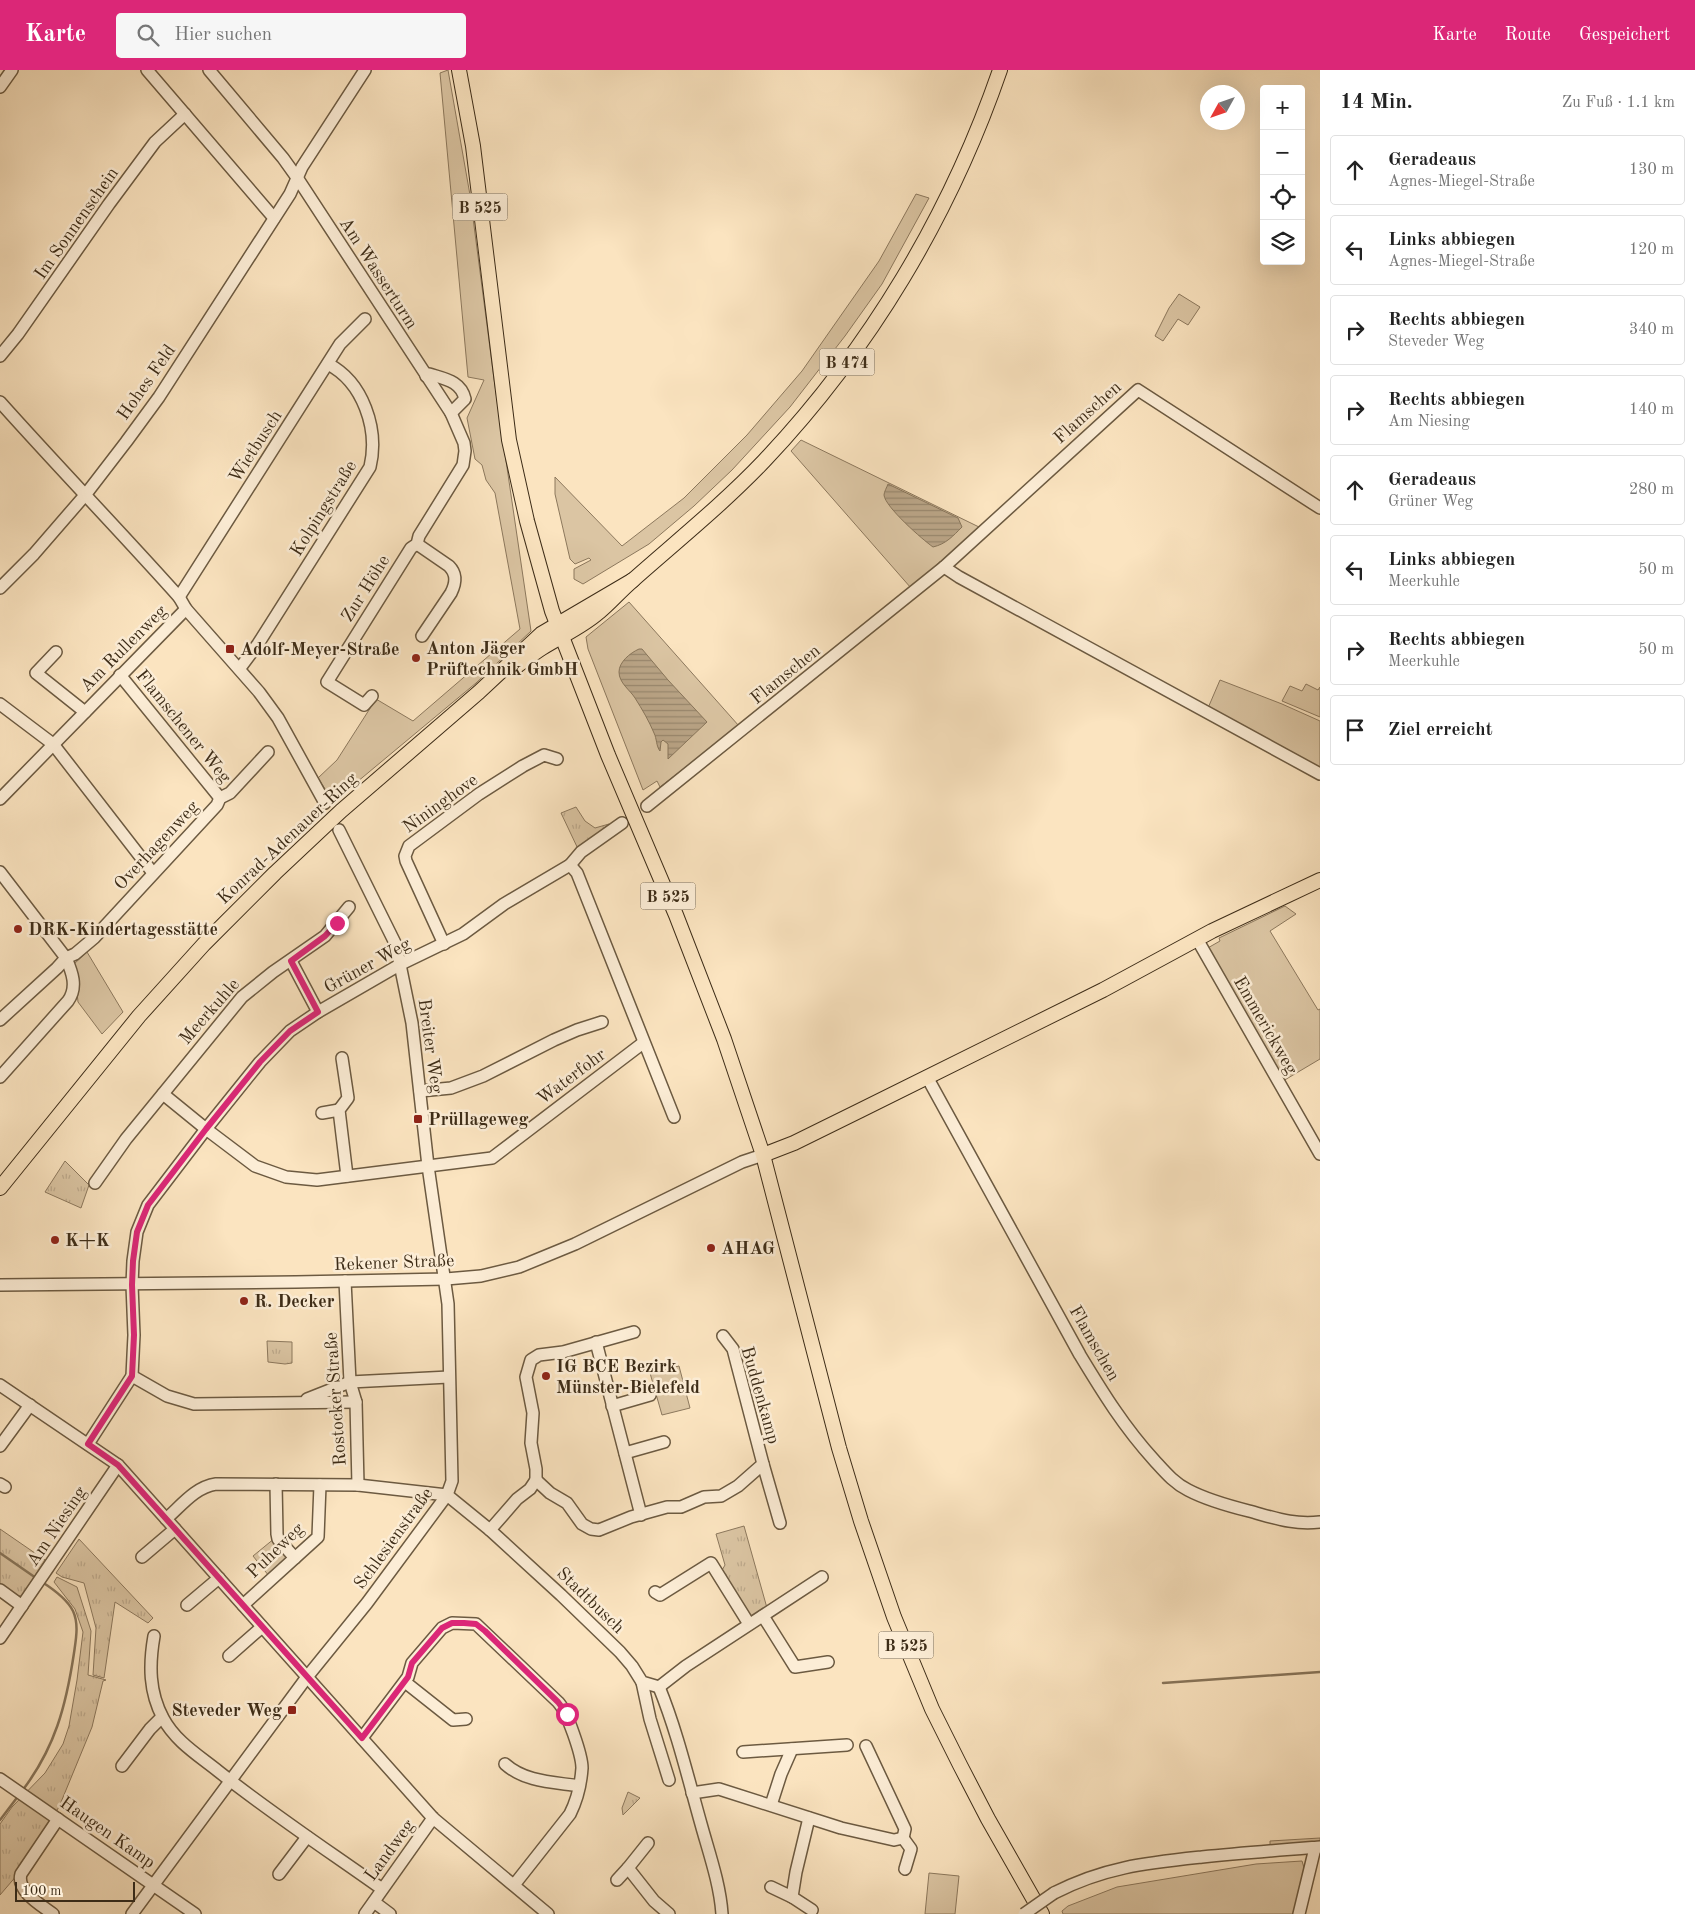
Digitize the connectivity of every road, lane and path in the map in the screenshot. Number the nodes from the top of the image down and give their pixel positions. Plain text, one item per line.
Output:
1 (12, 70) edge
2 (147, 70) edge
3 (209, 70) edge
4 (365, 70) edge
5 (459, 70) edge
6 (1000, 70) edge
7 (0, 87) edge
8 (185, 114) junction
9 (298, 179) junction
10 (274, 218) junction
11 (365, 319) dead end
12 (0, 356) edge
13 (328, 364) junction
14 (428, 381) junction
15 (0, 402) edge
16 (451, 413) junction
17 (86, 494) junction
18 (1320, 508) edge
19 (417, 544) junction
20 (944, 567) junction
21 (0, 588) edge
22 (179, 597) junction
23 (186, 609) junction
24 (559, 631) junction
25 (422, 636) dead end
26 (56, 652) dead end
27 (240, 668) junction
28 (120, 675) junction
29 (372, 696) dead end
30 (0, 704) edge
31 (85, 712) junction
32 (53, 744) junction
33 (268, 752) dead end
34 (557, 759) dead end
35 (1320, 774) edge
36 (220, 798) junction
37 (0, 799) edge
38 (325, 802) dead end
39 (646, 806) dead end
40 (622, 824) dead end
41 (339, 830) dead end
42 (570, 865) junction
43 (0, 872) edge
44 (153, 873) junction
45 (1320, 880) edge
46 (349, 907) dead end
47 (1197, 939) junction
48 (444, 944) junction
49 (66, 958) junction
50 (291, 961) junction
51 (401, 964) junction
52 (318, 1012) junction
53 (0, 1020) edge
54 (602, 1022) dead end
55 (643, 1043) junction
56 (342, 1058) dead end
57 (0, 1077) edge
58 (927, 1077) junction
59 (420, 1091) junction
60 (163, 1094) junction
61 (339, 1110) junction
62 (322, 1113) dead end
63 (674, 1117) dead end
64 (206, 1129) junction
65 (1320, 1154) edge
66 (763, 1155) junction
67 (428, 1166) junction
68 (347, 1176) junction
69 (95, 1183) dead end
70 (0, 1188) edge
71 (446, 1279) junction
72 (345, 1281) junction
73 (0, 1285) edge
74 (132, 1285) junction
75 (634, 1332) dead end
76 (723, 1336) dead end
77 (596, 1342) junction
78 (132, 1376) junction
79 (449, 1377) junction
80 (350, 1382) junction
81 (0, 1385) edge
82 (650, 1396) dead end
83 (301, 1402) junction
84 (356, 1402) junction
85 (30, 1405) junction
86 (612, 1406) junction
87 (664, 1442) dead end
88 (88, 1444) junction
89 (0, 1446) edge
90 (625, 1453) junction
91 (763, 1464) junction
92 (118, 1465) junction
93 (536, 1480) junction
94 (276, 1484) junction
95 (320, 1485) junction
96 (358, 1485) junction
97 (447, 1494) junction
98 (641, 1516) junction
99 (166, 1519) junction
100 (1320, 1522) edge
101 (780, 1523) dead end
102 (175, 1529) junction
103 (490, 1530) junction
104 (142, 1557) dead end
105 (295, 1558) junction
106 (822, 1577) dead end
107 (219, 1578) junction
108 (0, 1590) edge
109 (655, 1592) dead end
110 (187, 1605) dead end
111 (243, 1605) junction
112 (22, 1606) junction
113 (763, 1616) junction
114 (749, 1624) junction
115 (262, 1627) junction
116 (154, 1636) dead end
117 (0, 1638) edge
118 (229, 1656) dead end
119 (828, 1662) dead end
120 (307, 1677) junction
121 (405, 1682) junction
122 (642, 1682) junction
123 (659, 1687) junction
124 (162, 1717) junction
125 (466, 1719) dead end
126 (362, 1738) junction
127 (847, 1745) dead end
128 (866, 1746) dead end
129 (792, 1749) junction
130 (743, 1752) dead end
131 (505, 1764) dead end
132 (122, 1766) dead end
133 (0, 1779) edge
134 (669, 1780) dead end
135 (231, 1782) junction
136 (579, 1786) junction
137 (692, 1792) junction
138 (771, 1805) junction
139 (433, 1818) junction
140 (809, 1818) junction
141 (58, 1819) junction
142 (307, 1836) junction
143 (903, 1838) junction
144 (648, 1843) dead end
145 (1317, 1848) edge
146 (628, 1868) junction
147 (905, 1869) dead end
148 (279, 1874) dead end
149 (617, 1880) dead end
150 (154, 1885) junction
151 (514, 1885) junction
152 (771, 1887) dead end
153 (382, 1889) junction
154 (792, 1897) junction
155 (374, 1902) junction
156 (812, 1910) dead end
157 (53, 1914) edge
158 (132, 1914) edge
159 (195, 1914) edge
160 (365, 1914) edge
161 (390, 1914) edge
162 (548, 1914) edge
163 (670, 1914) edge
164 (722, 1914) edge
165 (1024, 1914) edge
166 (1042, 1914) edge
167 (1299, 1914) edge

1 - 7 street
2 - 8 street
3 - 9 street, Am Wasserturm
4 - 9 street
5 - 24 main road, B 525
6 - 24 main road, B 474
8 - 10 street
8 - 12 street, Im Sonnenschein
9 - 10 street, Hohes Feld
9 - 14 street, Am Wasserturm
10 - 17 street, Hohes Feld
11 - 13 street, Wietbusch
13 - 22 street, Wietbusch
13 - 27 street, Kolpingstraße
14 - 16 street, Zur Höhe
14 - 16 street
15 - 17 street
16 - 19 street, Zur Höhe
17 - 21 street, Hohes Feld
17 - 22 street
18 - 20 street, Flamschen
19 - 25 street
19 - 29 street, Zur Höhe
20 - 35 street
20 - 39 street, Flamschen
22 - 23 street
23 - 27 street
23 - 28 street, Am Rullenweg
24 - 66 main road, B 525
24 - 70 main road, Konrad-Adenauer-Ring / B 474
26 - 31 street, Am Rullenweg
27 - 38 street
28 - 31 street, Am Rullenweg
28 - 36 street, Flamschener Weg
30 - 32 street
31 - 32 street, Am Rullenweg
32 - 37 street, Am Rullenweg
32 - 44 street
33 - 36 street, Overhagenweg
34 - 48 street, Nininghove
36 - 44 street, Overhagenweg
40 - 42 street, Grüner Weg
41 - 51 street, Breiter Weg
42 - 48 street, Grüner Weg
42 - 55 street
43 - 49 street
44 - 49 street, Overhagenweg
45 - 47 main road
46 - 50 street, Meerkuhle
47 - 58 main road
47 - 65 street, Emmerickweg
48 - 51 street, Grüner Weg
49 - 53 street, Overhagenweg
49 - 57 street
50 - 52 street
50 - 60 street, Meerkuhle
51 - 52 street, Grüner Weg
51 - 59 street, Breiter Weg
52 - 64 street, Grüner Weg
54 - 59 street
55 - 63 street
55 - 67 street, Waterfohr
56 - 61 street
58 - 66 main road
58 - 100 street, Flamschen
59 - 67 street, Breiter Weg
60 - 64 street
60 - 69 street, Meerkuhle
61 - 62 street
61 - 68 street
64 - 68 street, Waterfohr
64 - 74 street, Grüner Weg
66 - 71 street, Rekener Straße
66 - 166 main road, B 525
67 - 68 street, Waterfohr
67 - 71 street, Breiter Weg
71 - 72 street, Rekener Straße
71 - 79 street, Schlesienstraße
72 - 74 street, Rekener Straße
72 - 80 street, Rostocker Straße
73 - 74 street, Rekener Straße
74 - 78 street
75 - 77 street
76 - 91 street, Buddenkamp
77 - 86 street
77 - 93 street
78 - 83 street
78 - 88 street
79 - 80 street
79 - 97 street, Schlesienstraße
80 - 83 street
80 - 84 street, Rostocker Straße
81 - 85 street
82 - 86 street
83 - 84 street
84 - 96 street, Rostocker Straße
85 - 88 street
85 - 89 street
86 - 90 street
87 - 90 street
88 - 92 street
90 - 98 street
91 - 98 street, Buddenkamp
91 - 101 street, Buddenkamp
92 - 99 street
92 - 112 street, Am Niesing
93 - 98 street, Buddenkamp
93 - 103 street
94 - 95 street
94 - 99 street
94 - 105 street
95 - 96 street
95 - 105 street, Puheweg
96 - 97 street
97 - 103 street, Stadtbusch
97 - 120 street, Schlesienstraße
99 - 102 street
102 - 104 street
102 - 107 street
103 - 122 street, Stadtbusch
105 - 111 street, Puheweg
106 - 113 street
107 - 110 street
107 - 111 street
108 - 112 street
109 - 114 street
111 - 115 street
112 - 117 street, Am Niesing
113 - 114 street
113 - 119 street
114 - 123 street
115 - 118 street
115 - 120 street
116 - 124 street
120 - 126 street
120 - 135 street, Schlesienstraße
121 - 125 street
121 - 126 street
121 - 136 street
122 - 123 street
122 - 134 street
123 - 137 street
124 - 132 street
124 - 135 street
126 - 139 street
127 - 129 street
128 - 143 street
129 - 130 street
129 - 138 street
131 - 136 street
133 - 141 street, Haugen Kamp
135 - 142 street
135 - 150 street, Schlesienstraße
136 - 151 street
137 - 138 street
137 - 164 street
138 - 140 street
139 - 151 street
139 - 153 street, Landweg
140 - 143 street
140 - 154 street
141 - 150 street, Haugen Kamp
141 - 157 street
142 - 148 street
142 - 153 street
143 - 147 street
144 - 146 street
145 - 165 street, bridge
145 - 167 street
146 - 149 street
146 - 163 street
150 - 158 street, Schlesienstraße
150 - 159 street, Haugen Kamp
151 - 162 street
152 - 154 street
153 - 155 street, Landweg
154 - 156 street
155 - 160 street, Landweg
155 - 161 street, Landweg

